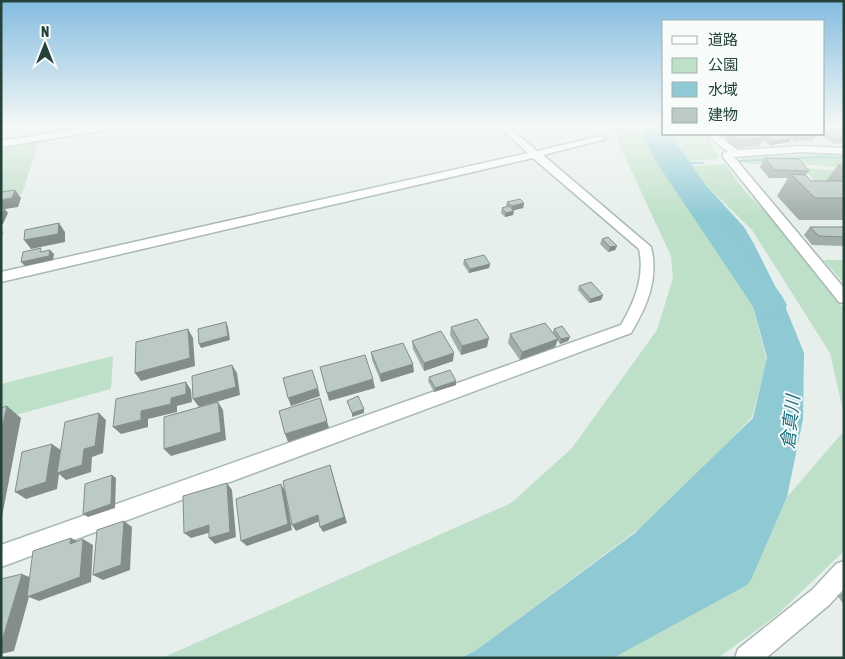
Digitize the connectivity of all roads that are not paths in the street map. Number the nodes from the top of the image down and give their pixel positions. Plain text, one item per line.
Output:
1 (531, 156) edge
2 (535, 156) edge
3 (728, 156) edge
4 (790, 230) junction
5 (808, 230) dead end
6 (1, 277) edge
7 (844, 298) edge
8 (1, 556) edge
9 (844, 572) edge
10 (747, 658) edge

1 - 6 street
2 - 8 street
3 - 4 street
4 - 5 street
4 - 7 street
9 - 10 street

